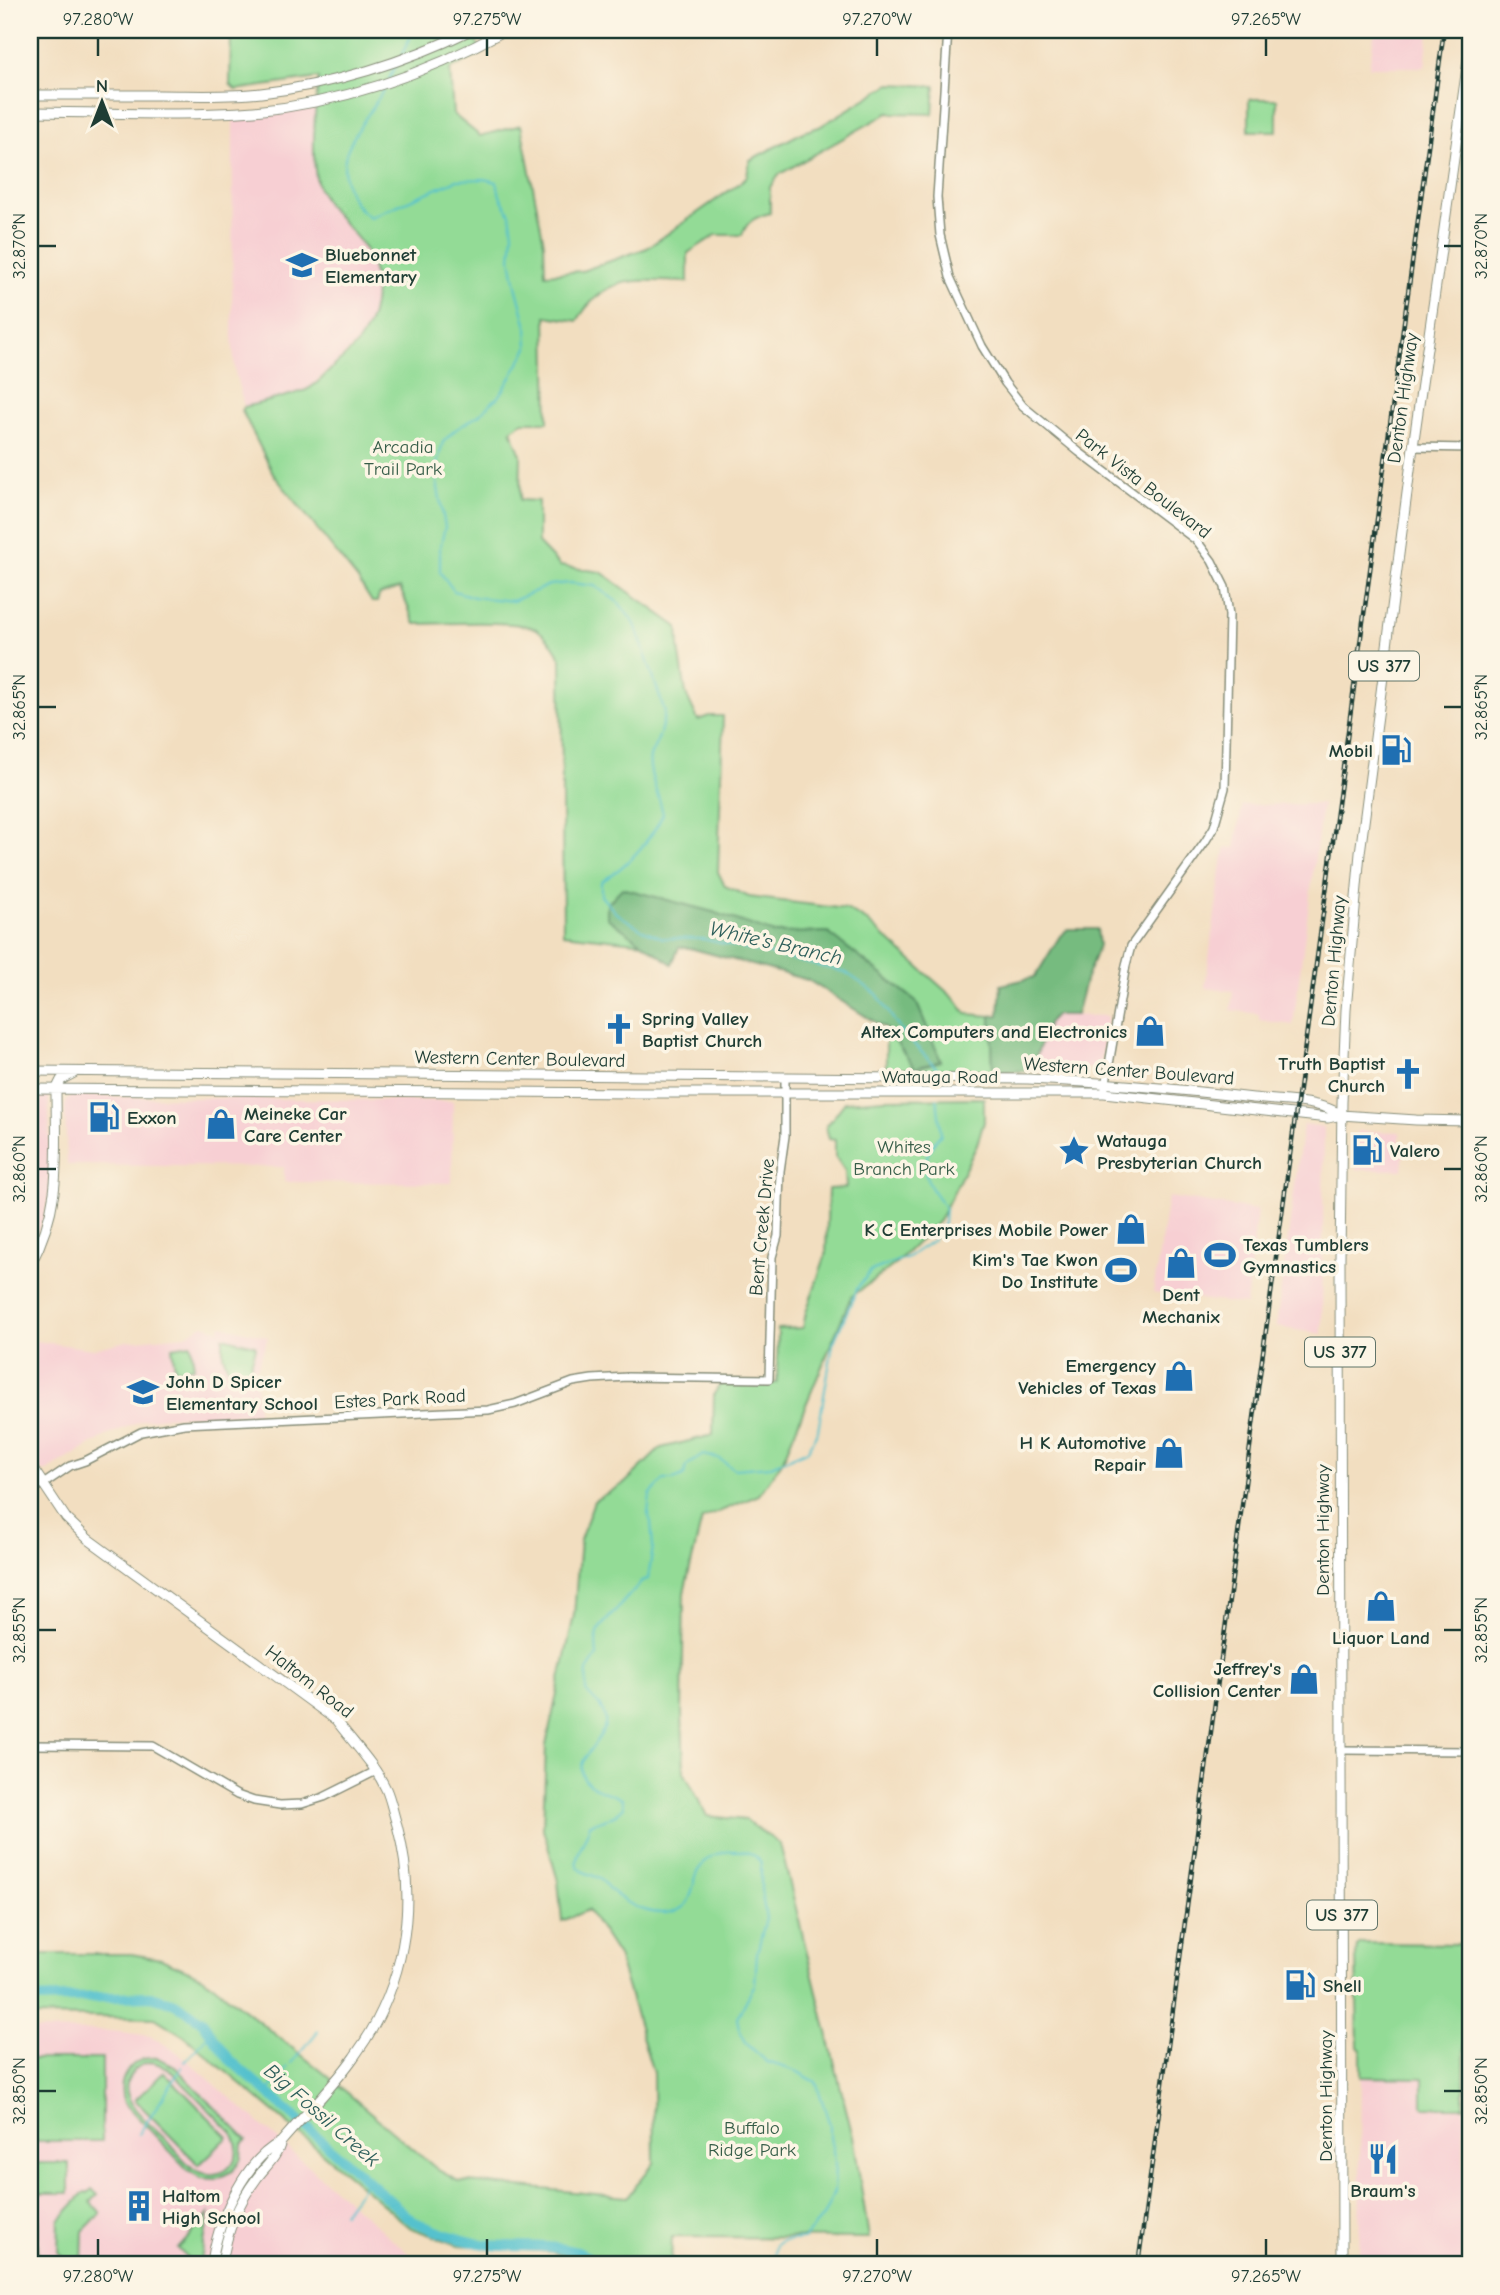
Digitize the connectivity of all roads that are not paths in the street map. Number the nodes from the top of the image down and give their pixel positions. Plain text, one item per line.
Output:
1 (471, 30) edge
2 (506, 30) edge
3 (948, 30) edge
4 (1470, 46) edge
5 (30, 95) edge
6 (30, 112) edge
7 (1413, 447) junction
8 (1470, 448) edge
9 (33, 1071) edge
10 (76, 1072) junction
11 (785, 1078) junction
12 (832, 1079) junction
13 (1107, 1082) junction
14 (30, 1089) edge
15 (56, 1090) junction
16 (1104, 1093) junction
17 (786, 1094) junction
18 (831, 1094) junction
19 (1341, 1115) junction
20 (1470, 1121) edge
21 (30, 1266) edge
22 (769, 1379) joint
23 (30, 1464) edge
24 (42, 1485) junction
25 (30, 1745) edge
26 (1340, 1750) junction
27 (1470, 1751) edge
28 (376, 1771) junction
29 (233, 2213) junction
30 (212, 2265) edge
31 (222, 2265) edge
32 (1342, 2265) edge

1 - 5 main road
2 - 6 main road
3 - 13 street, Park Vista Boulevard
4 - 7 main road, Denton Highway / US 377
7 - 8 street
7 - 19 main road, Denton Highway / US 377
9 - 10 main road, Western Center Boulevard
9 - 15 main road
10 - 11 main road, Western Center Boulevard
10 - 15 main road
11 - 12 main road, Western Center Boulevard
11 - 17 street, Bent Creek Drive
12 - 13 main road, Western Center Boulevard
12 - 18 main road
13 - 16 street, Park Vista Boulevard
13 - 19 main road, Western Center Boulevard
14 - 15 main road, Western Center Boulevard
15 - 17 main road, Western Center Boulevard
15 - 21 main road
16 - 18 main road, Watauga Road
16 - 19 main road, Watauga Road
17 - 18 main road, Watauga Road
17 - 22 street, Bent Creek Drive
19 - 20 main road, Watauga Road
19 - 26 main road, Denton Highway / US 377
22 - 24 street, Estes Park Road
23 - 24 main road, Haltom Road
24 - 28 main road, Haltom Road
25 - 28 street
26 - 27 street
26 - 32 main road, Denton Highway / US 377
28 - 29 main road, Haltom Road
29 - 30 main road, Haltom Road
29 - 31 main road, Haltom Road

